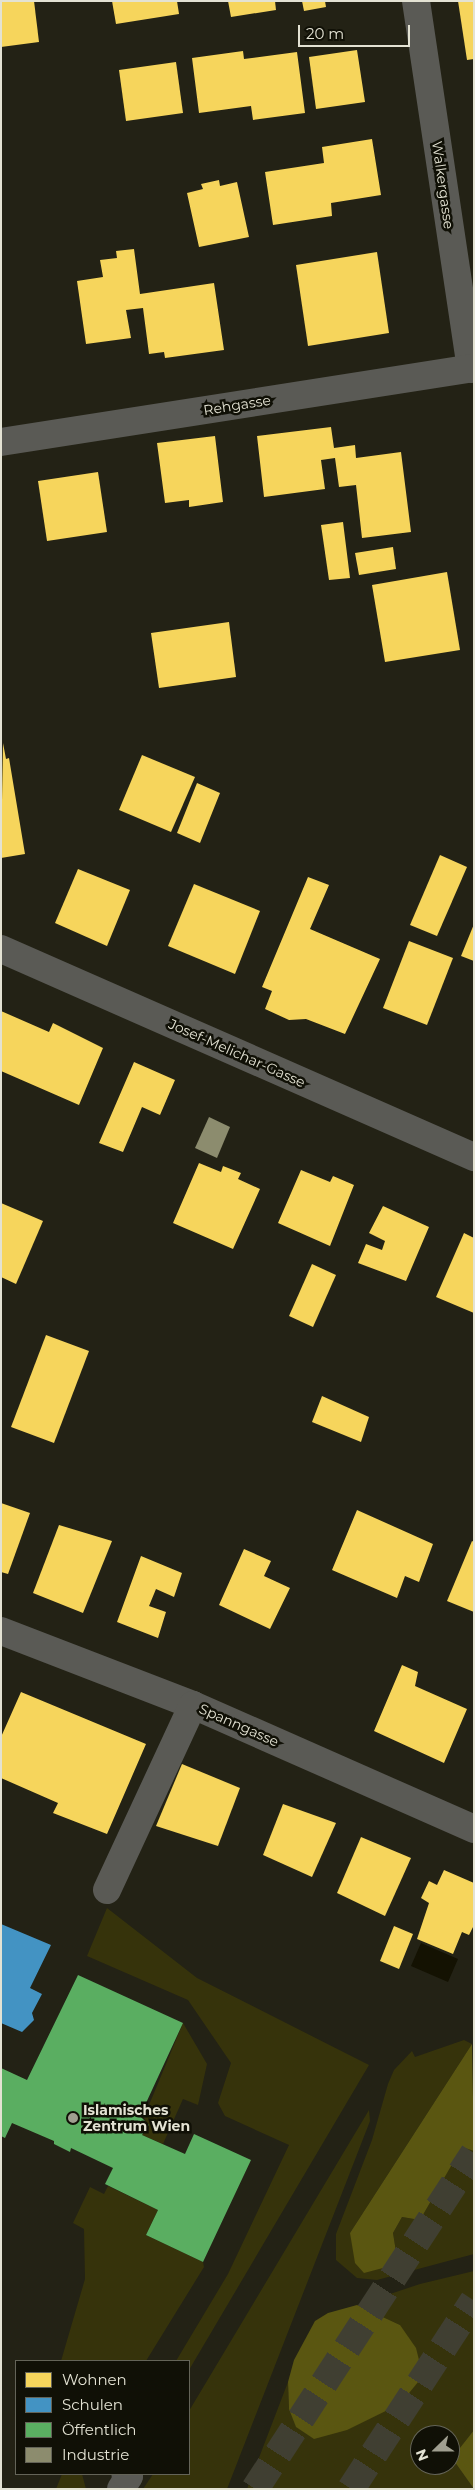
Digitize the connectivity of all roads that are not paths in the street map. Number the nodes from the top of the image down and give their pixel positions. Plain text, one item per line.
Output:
1 (416, 1) edge
2 (472, 369) edge
3 (1, 442) edge
4 (1, 949) edge
5 (474, 1157) edge
6 (1, 1630) edge
7 (193, 1705) junction
8 (474, 1828) edge
9 (107, 1890) dead end

1 - 2 street, Walkergasse
2 - 3 street, Rehgasse
4 - 5 street, Josef-Melichar-Gasse
6 - 7 street, Spanngasse
7 - 8 street, Spanngasse
7 - 9 street

